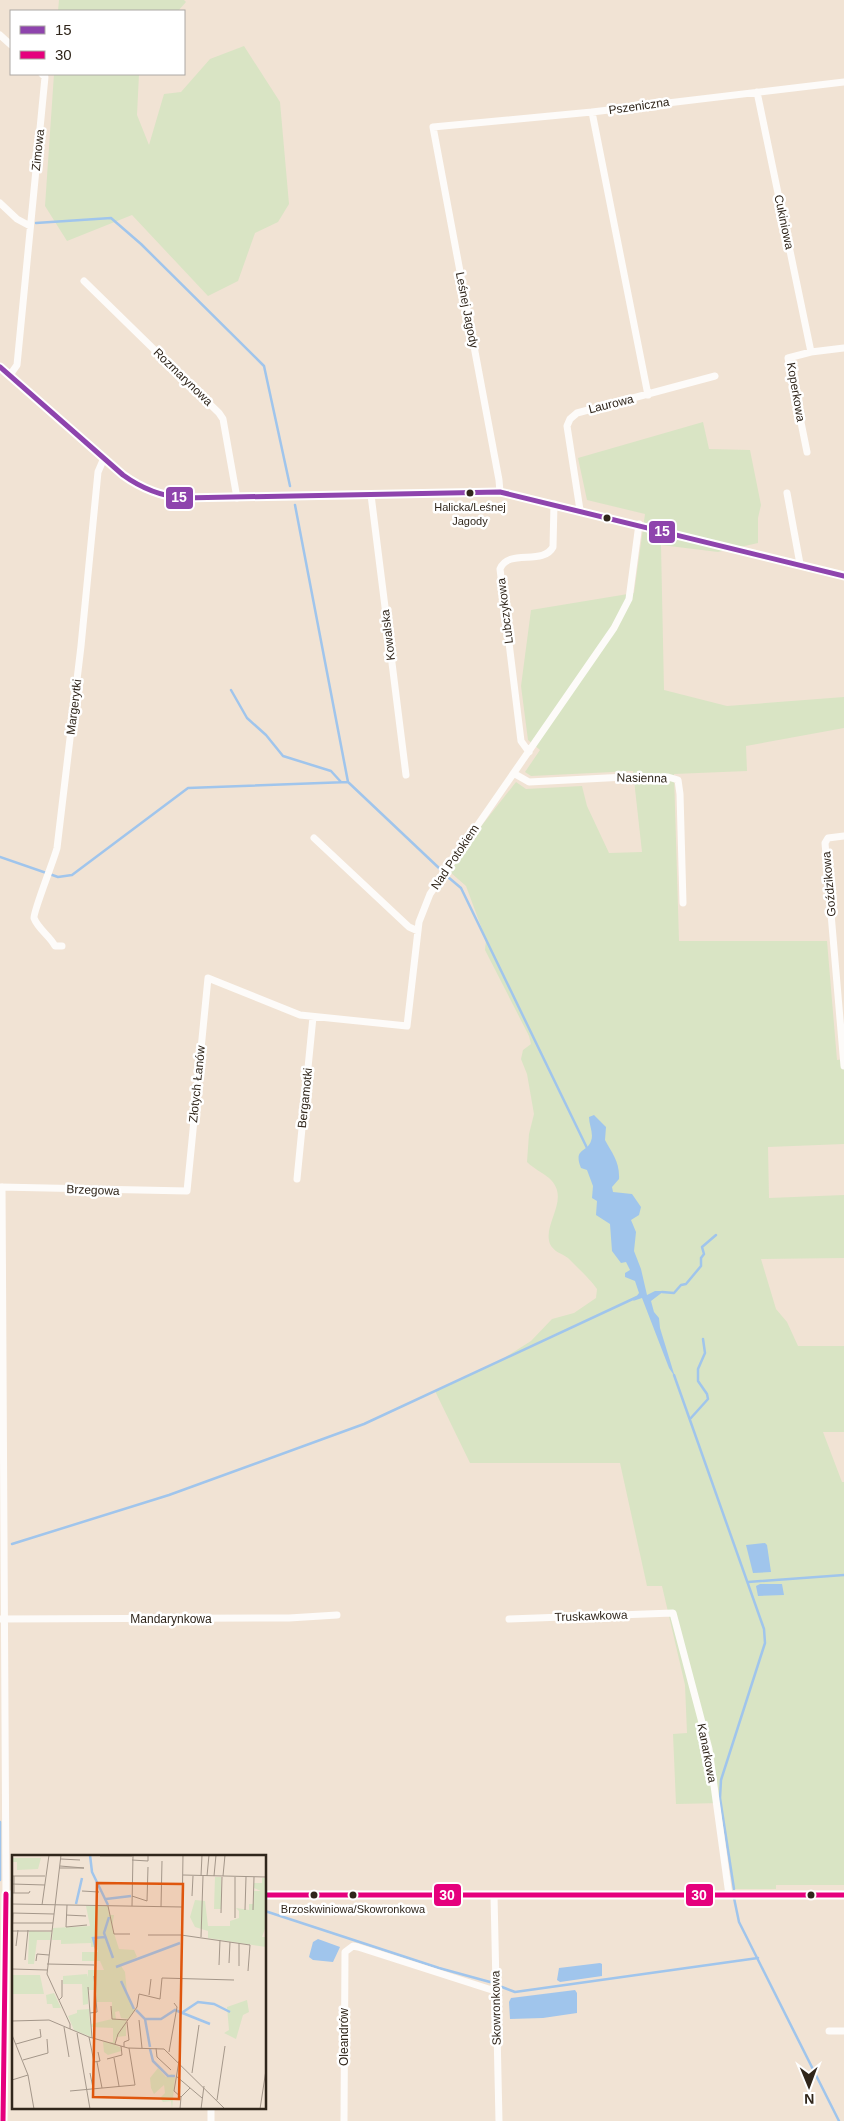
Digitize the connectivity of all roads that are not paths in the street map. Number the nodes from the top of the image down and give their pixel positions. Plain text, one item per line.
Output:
1 (0, 35) edge
2 (10, 44) edge
3 (43, 75) edge
4 (844, 82) edge
5 (758, 92) junction
6 (592, 112) junction
7 (433, 127) joint
8 (0, 203) edge
9 (30, 226) junction
10 (84, 281) dead end
11 (844, 348) edge
12 (811, 352) junction
13 (1, 368) edge
14 (10, 376) junction
15 (715, 376) dead end
16 (648, 395) junction
17 (807, 452) dead end
18 (104, 458) junction
19 (500, 492) junction
20 (787, 493) dead end
21 (371, 495) junction
22 (237, 498) junction
23 (554, 504) junction
24 (580, 510) junction
25 (639, 524) junction
26 (800, 564) junction
27 (844, 576) edge
28 (529, 752) junction
29 (514, 774) junction
30 (406, 775) dead end
31 (844, 836) edge
32 (314, 838) dead end
33 (683, 903) dead end
34 (418, 931) junction
35 (58, 946) dead end
36 (208, 978) joint
37 (314, 1018) junction
38 (844, 1066) edge
39 (296, 1179) dead end
40 (1, 1187) edge
41 (187, 1191) joint
42 (673, 1613) joint
43 (337, 1614) dead end
44 (509, 1619) dead end
45 (2, 1620) edge
46 (10, 1894) edge
47 (266, 1895) edge
48 (494, 1895) junction
49 (729, 1895) junction
50 (844, 1895) edge
51 (495, 1992) junction
52 (829, 2031) dead end
53 (844, 2031) edge
54 (211, 2108) edge
55 (3, 2121) edge
56 (211, 2121) edge
57 (344, 2121) edge
58 (499, 2121) edge

1 - 2 street
3 - 9 street, Zimowa
4 - 5 street, Pszeniczna
5 - 6 street, Pszeniczna
5 - 12 street, Cukiniowa
6 - 7 street, Pszeniczna
6 - 16 street
7 - 19 street, Leśnej Jagody
8 - 9 street
9 - 14 street, Zimowa
10 - 22 street, Rozmarynowa
11 - 12 street, Koperkowa
12 - 17 street, Koperkowa
13 - 14 street
14 - 18 street
15 - 16 street, Laurowa
16 - 24 street, Laurowa
18 - 22 street
18 - 35 street, Margerytki
19 - 21 street
19 - 23 street
20 - 26 street
21 - 22 street
21 - 30 street, Kowalska
23 - 24 street
23 - 28 street, Lubczykowa
24 - 25 street
25 - 26 street
25 - 28 street, Nad Potokiem
26 - 27 street
28 - 29 street, Nad Potokiem
29 - 33 street, Nasienna
29 - 34 street, Nad Potokiem
31 - 38 street, Goździkowa
32 - 34 street
34 - 37 street, Nad Potokiem
36 - 37 street, Nad Potokiem
36 - 41 street, Złotych Łanów
37 - 39 street, Bergamotki
40 - 41 street, Brzegowa
40 - 45 street
42 - 44 street, Truskawkowa
42 - 49 street, Kanarkowa
43 - 45 street, Mandarynkowa
45 - 46 street
46 - 55 street
47 - 48 street
48 - 49 street
48 - 51 street, Skowronkowa
49 - 50 street
51 - 57 street, Oleandrów
51 - 58 street, Skowronkowa
52 - 53 street
54 - 56 street

